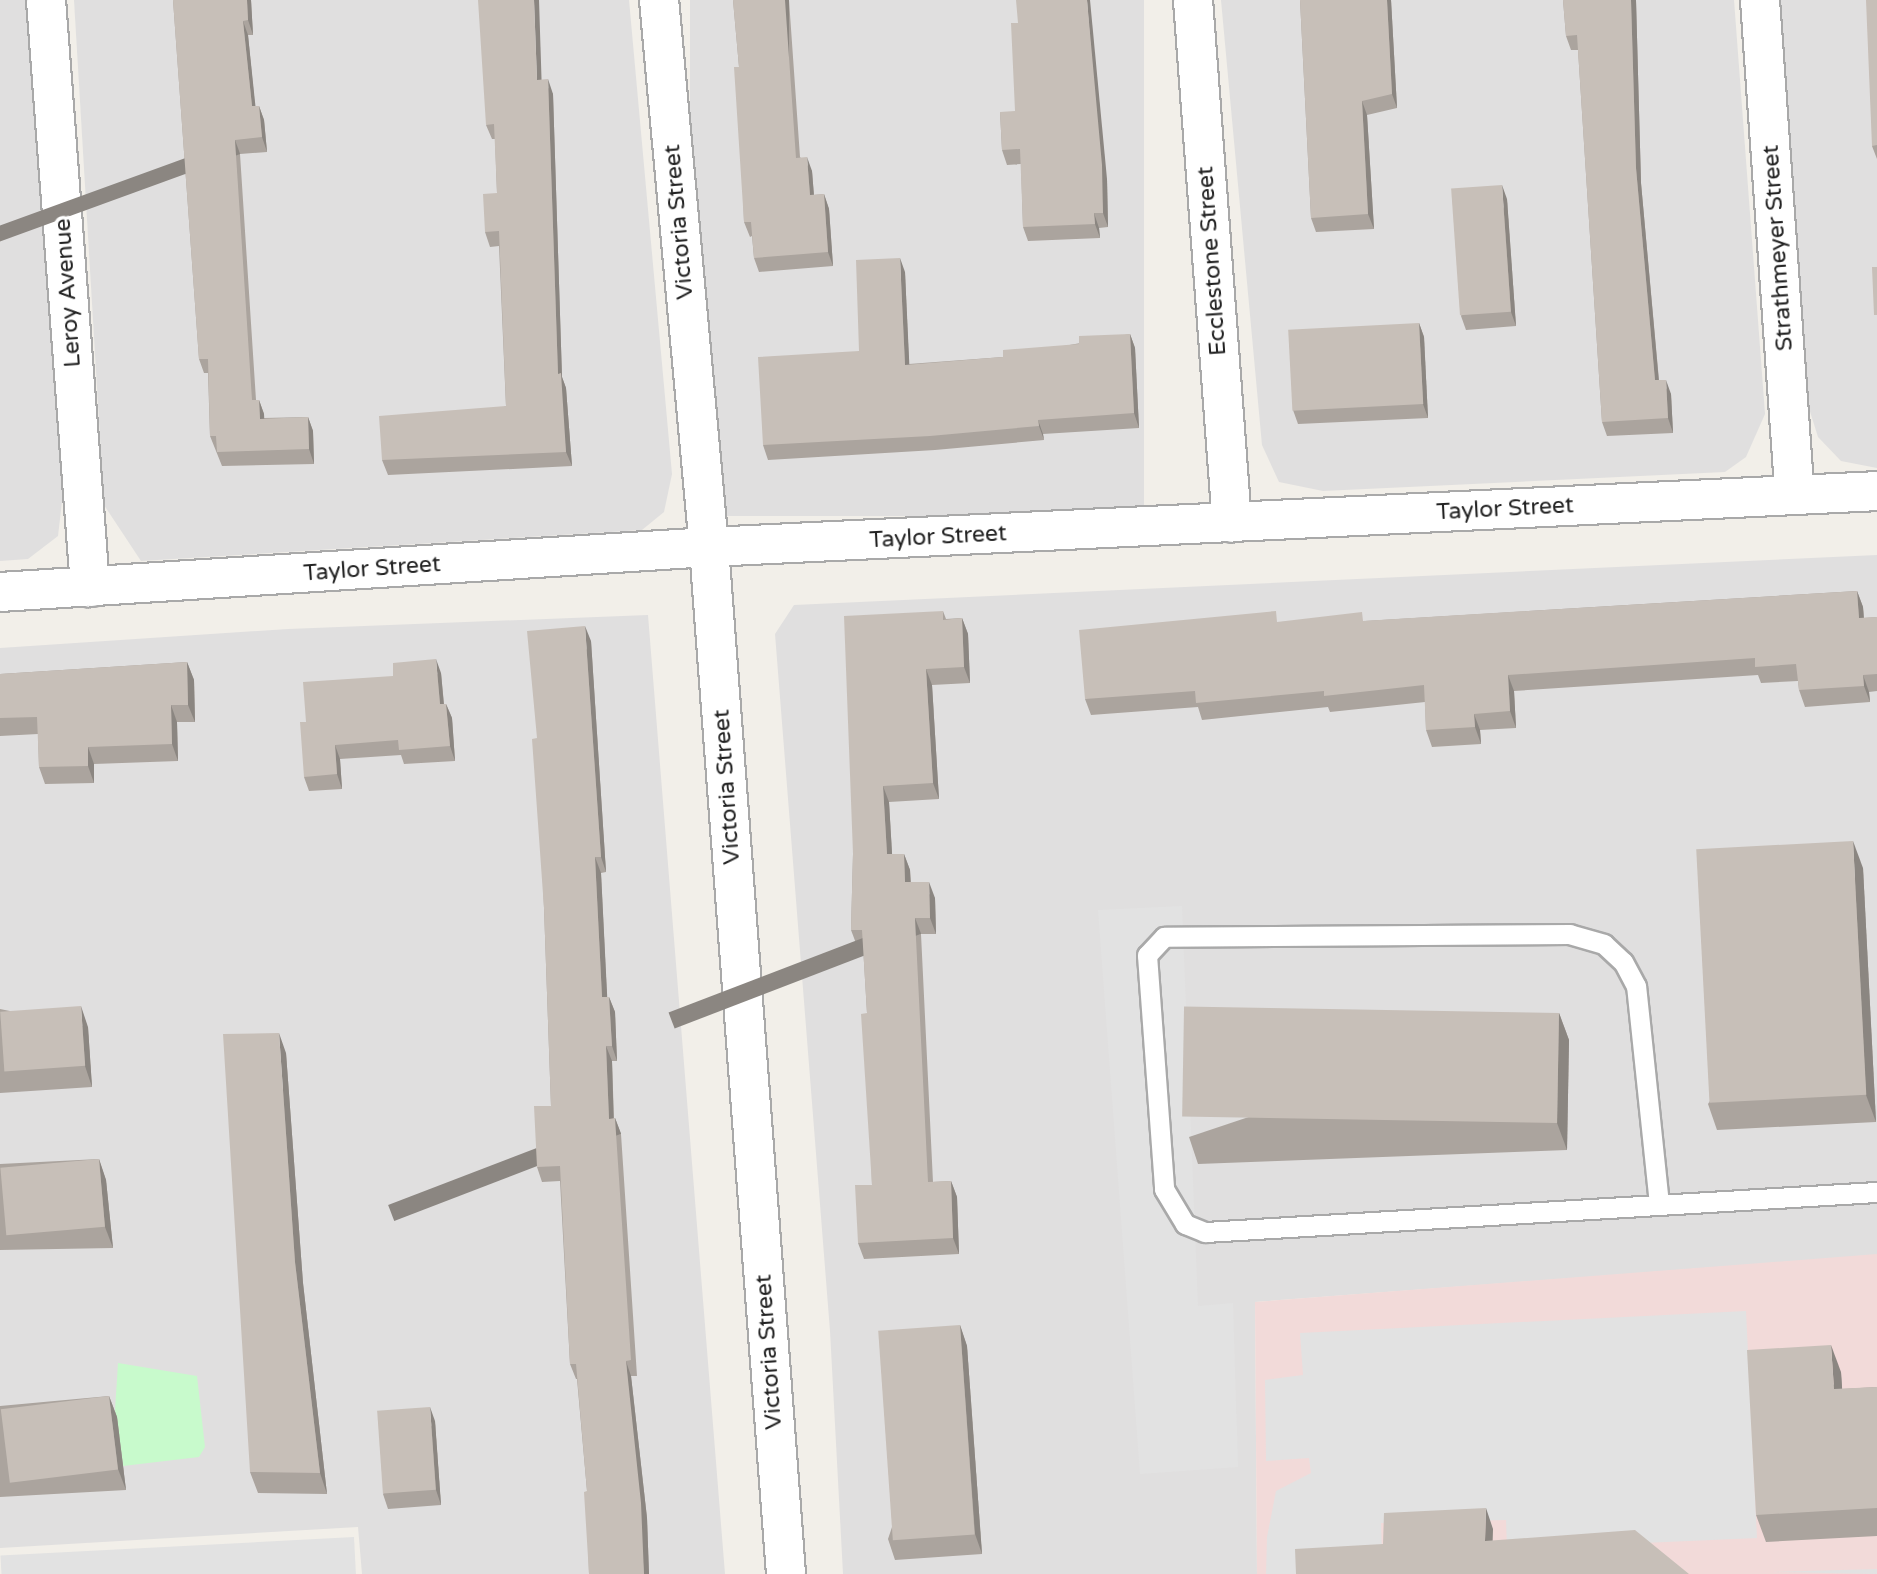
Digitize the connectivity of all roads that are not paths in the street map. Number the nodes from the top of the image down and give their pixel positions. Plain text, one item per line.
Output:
1 (47, 0) edge
2 (659, 0) edge
3 (1193, 0) edge
4 (1760, 0) edge
5 (1877, 491) edge
6 (1795, 495) junction
7 (1232, 523) junction
8 (709, 547) junction
9 (90, 586) junction
10 (0, 592) edge
11 (1877, 1192) edge
12 (1659, 1204) junction
13 (786, 1574) edge

1 - 9 street, Leroy Avenue
2 - 8 street, Victoria Street
3 - 7 street, Ecclestone Street
4 - 6 street, Strathmeyer Street
5 - 6 street, Taylor Street
6 - 7 street, Taylor Street
7 - 8 street, Taylor Street
8 - 9 street, Taylor Street
8 - 13 street, Victoria Street
9 - 10 street, Taylor Street
11 - 12 lane
12 - 12 lane

